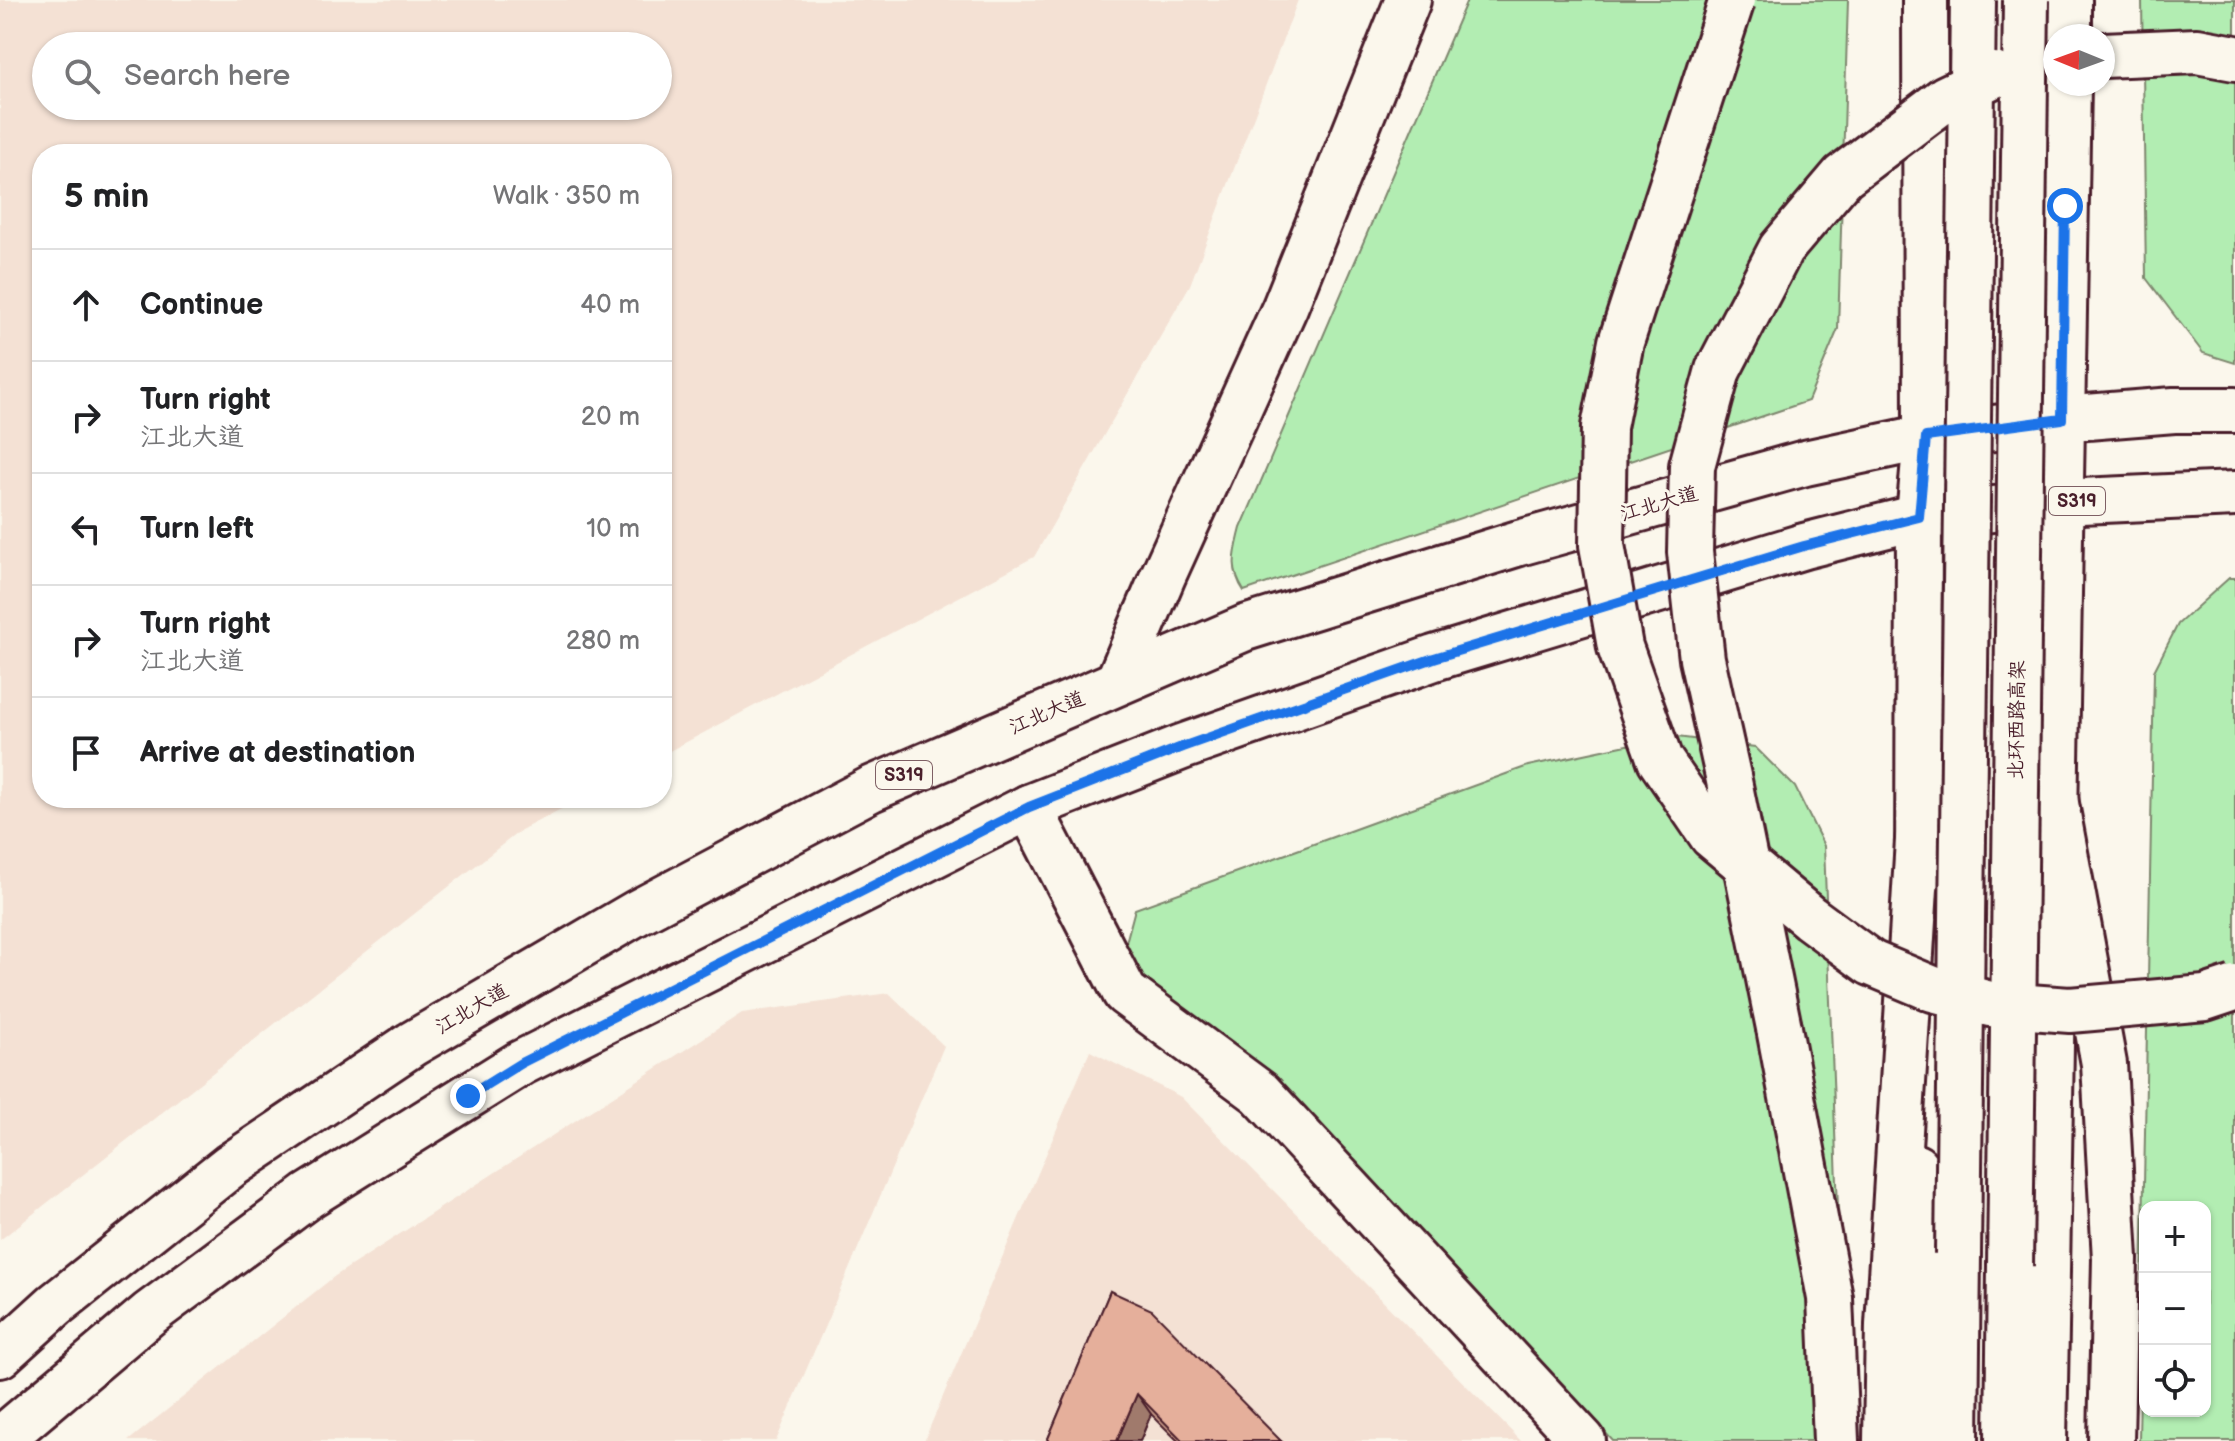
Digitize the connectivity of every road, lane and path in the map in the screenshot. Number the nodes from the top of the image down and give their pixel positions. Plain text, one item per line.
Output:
1 (1408, 0) edge
2 (1732, 0) edge
3 (1925, 0) edge
4 (1973, 0) edge
5 (2026, 0) edge
6 (2069, 0) edge
7 (2069, 24) edge
8 (2115, 54) edge
9 (2235, 58) edge
10 (2043, 64) edge
11 (2068, 96) edge
12 (2235, 410) edge
13 (2062, 419) junction
14 (1926, 437) junction
15 (2235, 494) edge
16 (2059, 502) junction
17 (1919, 517) junction
18 (1118, 682) junction
19 (2054, 793) junction
20 (1029, 807) junction
21 (1918, 840) junction
22 (2235, 988) edge
23 (0, 1355) edge
24 (0, 1440) edge
25 (1583, 1441) edge
26 (1836, 1441) edge
27 (1886, 1441) edge
28 (1915, 1441) edge
29 (1956, 1441) edge
30 (2008, 1441) edge
31 (2044, 1441) edge
32 (2111, 1441) edge

1 - 18 main road
2 - 22 main road, bridge
3 - 14 main road
4 - 29 main road, bridge
5 - 30 main road, 北环西路高架, bridge
6 - 7 main road
8 - 9 main road
10 - 26 main road, bridge
11 - 13 main road
12 - 13 main road, 江北大道 / S319
13 - 14 main road, 江北大道 / S319
13 - 16 main road
14 - 17 main road
14 - 18 main road, 江北大道 / S319
15 - 16 main road, S319
16 - 17 main road, S319
16 - 19 main road
17 - 20 main road, S319
17 - 21 main road
18 - 23 main road, 江北大道 / S319
19 - 31 main road
19 - 32 main road
20 - 24 main road, S319
20 - 25 main road
21 - 27 main road
21 - 28 main road

